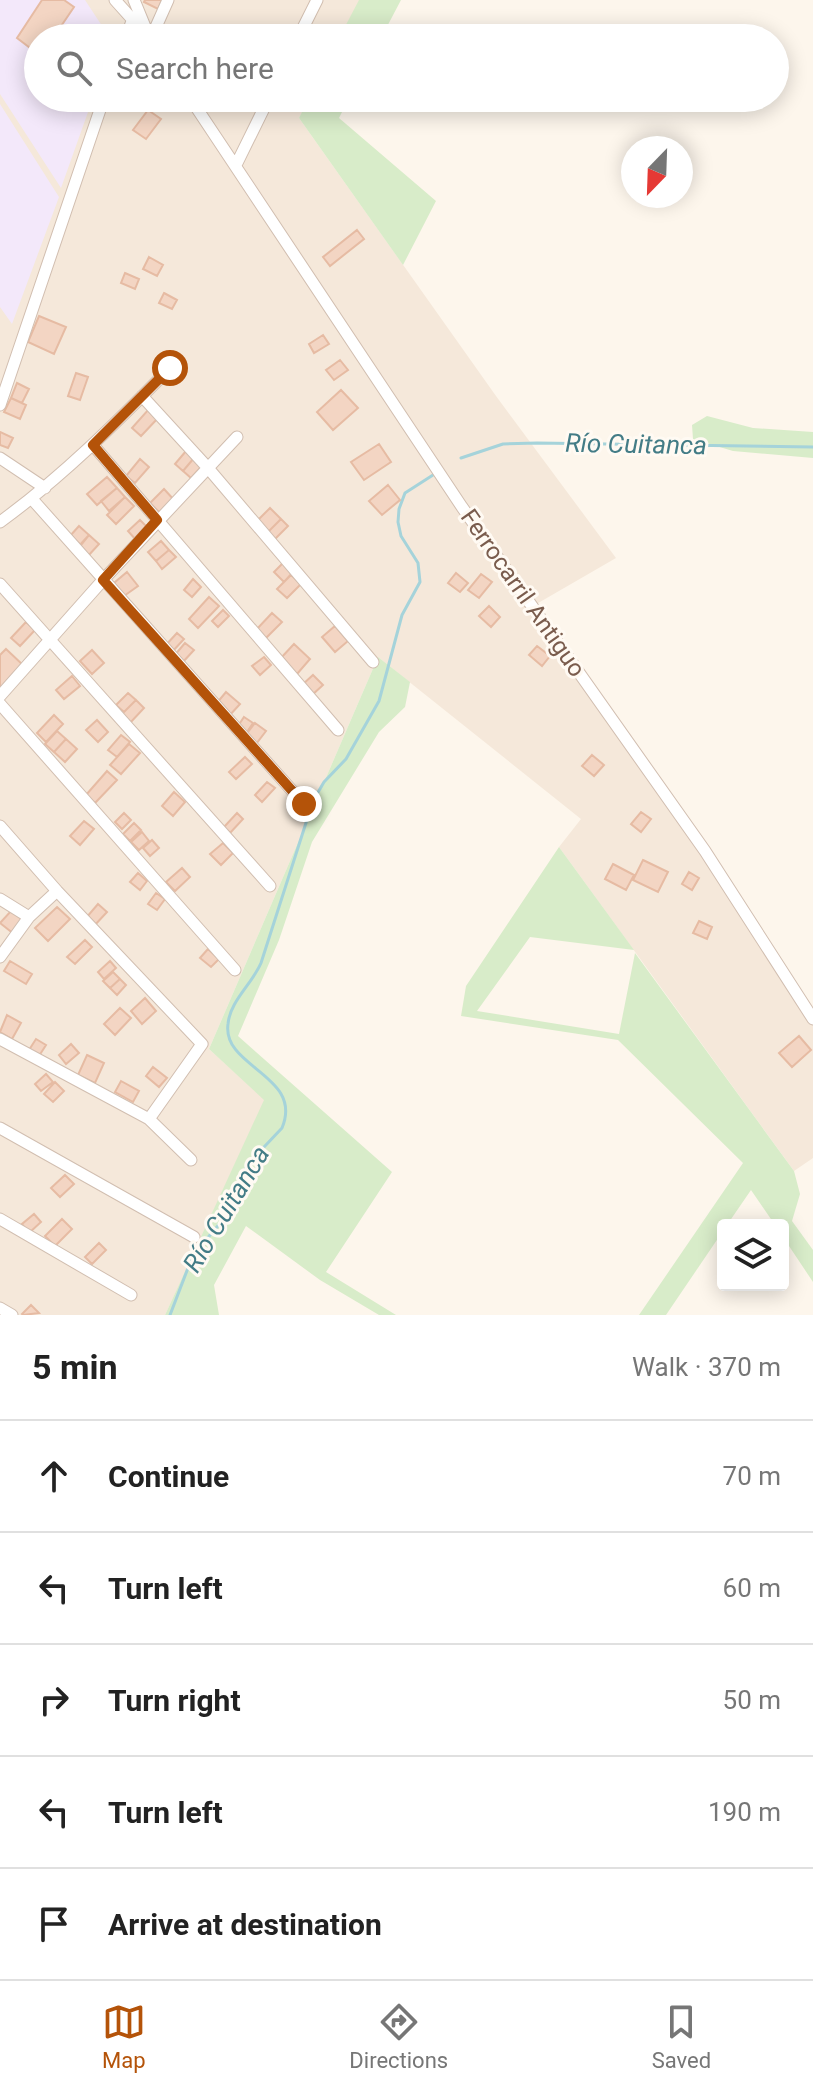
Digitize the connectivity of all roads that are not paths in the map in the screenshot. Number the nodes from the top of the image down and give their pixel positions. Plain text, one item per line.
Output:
1 (115, 0) edge
2 (134, 0) edge
3 (168, 0) edge
4 (317, 0) edge
5 (132, 21) junction
6 (131, 24) edge
7 (135, 24) edge
8 (144, 24) edge
9 (157, 24) edge
10 (305, 24) edge
11 (99, 112) edge
12 (200, 112) edge
13 (262, 112) edge
14 (236, 165) junction
15 (170, 368) dead end
16 (142, 396) junction
17 (0, 405) edge
18 (237, 437) dead end
19 (93, 445) junction
20 (0, 458) edge
21 (208, 468) junction
22 (45, 488) junction
23 (32, 499) junction
24 (157, 520) junction
25 (0, 522) edge
26 (103, 580) junction
27 (0, 584) edge
28 (48, 640) junction
29 (373, 662) dead end
30 (0, 696) edge
31 (0, 704) edge
32 (338, 730) dead end
33 (304, 804) dead end
34 (0, 826) edge
35 (270, 886) dead end
36 (57, 891) junction
37 (0, 899) edge
38 (29, 917) junction
39 (0, 957) edge
40 (235, 970) dead end
41 (813, 1019) edge
42 (0, 1039) edge
43 (149, 1119) junction
44 (0, 1128) edge
45 (191, 1160) dead end
46 (0, 1219) edge
47 (194, 1237) dead end
48 (131, 1295) dead end
49 (0, 1308) edge
50 (12, 1315) edge

1 - 5 street
2 - 8 street
3 - 9 street
4 - 10 street
5 - 6 street
5 - 7 street
11 - 17 street
12 - 14 street, Ferrocarril Antiguo
13 - 14 street
14 - 41 street, Ferrocarril Antiguo
15 - 16 street
16 - 19 street
16 - 21 street
18 - 21 street
19 - 22 street
19 - 24 street
20 - 22 street
21 - 24 street
21 - 29 street
22 - 23 street
23 - 25 street
23 - 26 street
24 - 26 street
24 - 32 street
26 - 28 street
26 - 33 street
27 - 28 street
28 - 30 street
28 - 35 street
31 - 40 street
34 - 36 street
36 - 38 street
36 - 43 street
37 - 38 street
38 - 39 street
42 - 43 street
43 - 45 street
44 - 47 street
46 - 48 street
49 - 50 street

